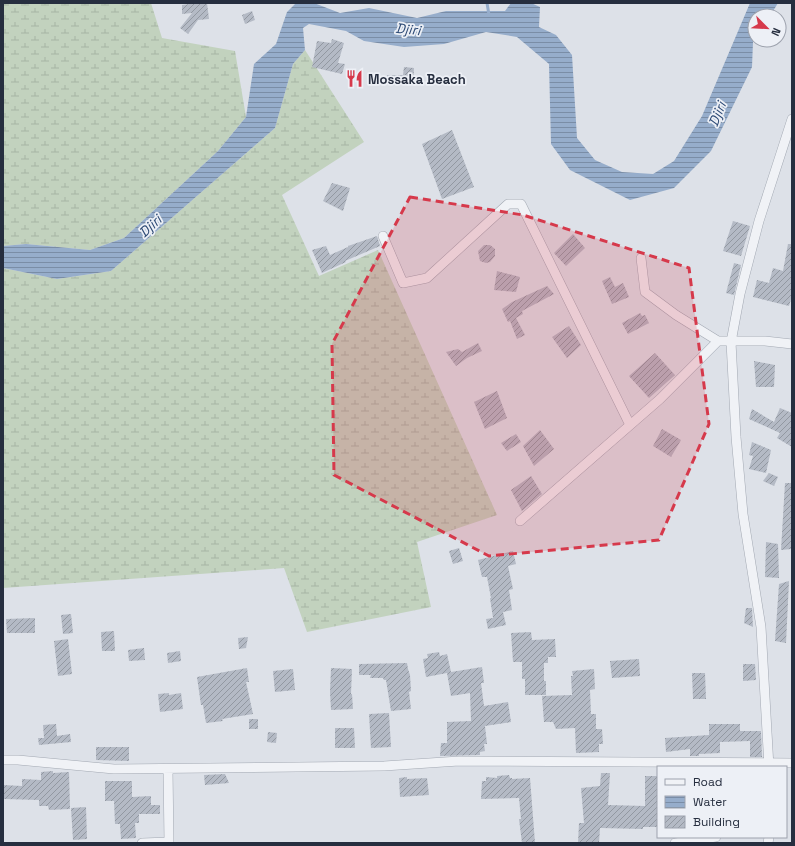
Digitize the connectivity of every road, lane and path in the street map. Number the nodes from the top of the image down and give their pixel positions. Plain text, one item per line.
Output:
1 (792, 119) edge
2 (383, 236) dead end
3 (640, 258) dead end
4 (718, 341) junction
5 (731, 342) junction
6 (792, 344) edge
7 (630, 425) junction
8 (520, 521) dead end
9 (3, 760) edge
10 (792, 763) edge
11 (769, 765) edge
12 (168, 769) junction
13 (709, 838) edge
14 (142, 843) edge
15 (169, 843) edge
16 (675, 843) edge

1 - 5 street
2 - 7 street
3 - 4 street
4 - 5 street
4 - 7 street
5 - 6 street
5 - 11 street
7 - 8 street
9 - 12 street
10 - 11 street
11 - 12 street
12 - 15 street
13 - 16 street
14 - 15 street

